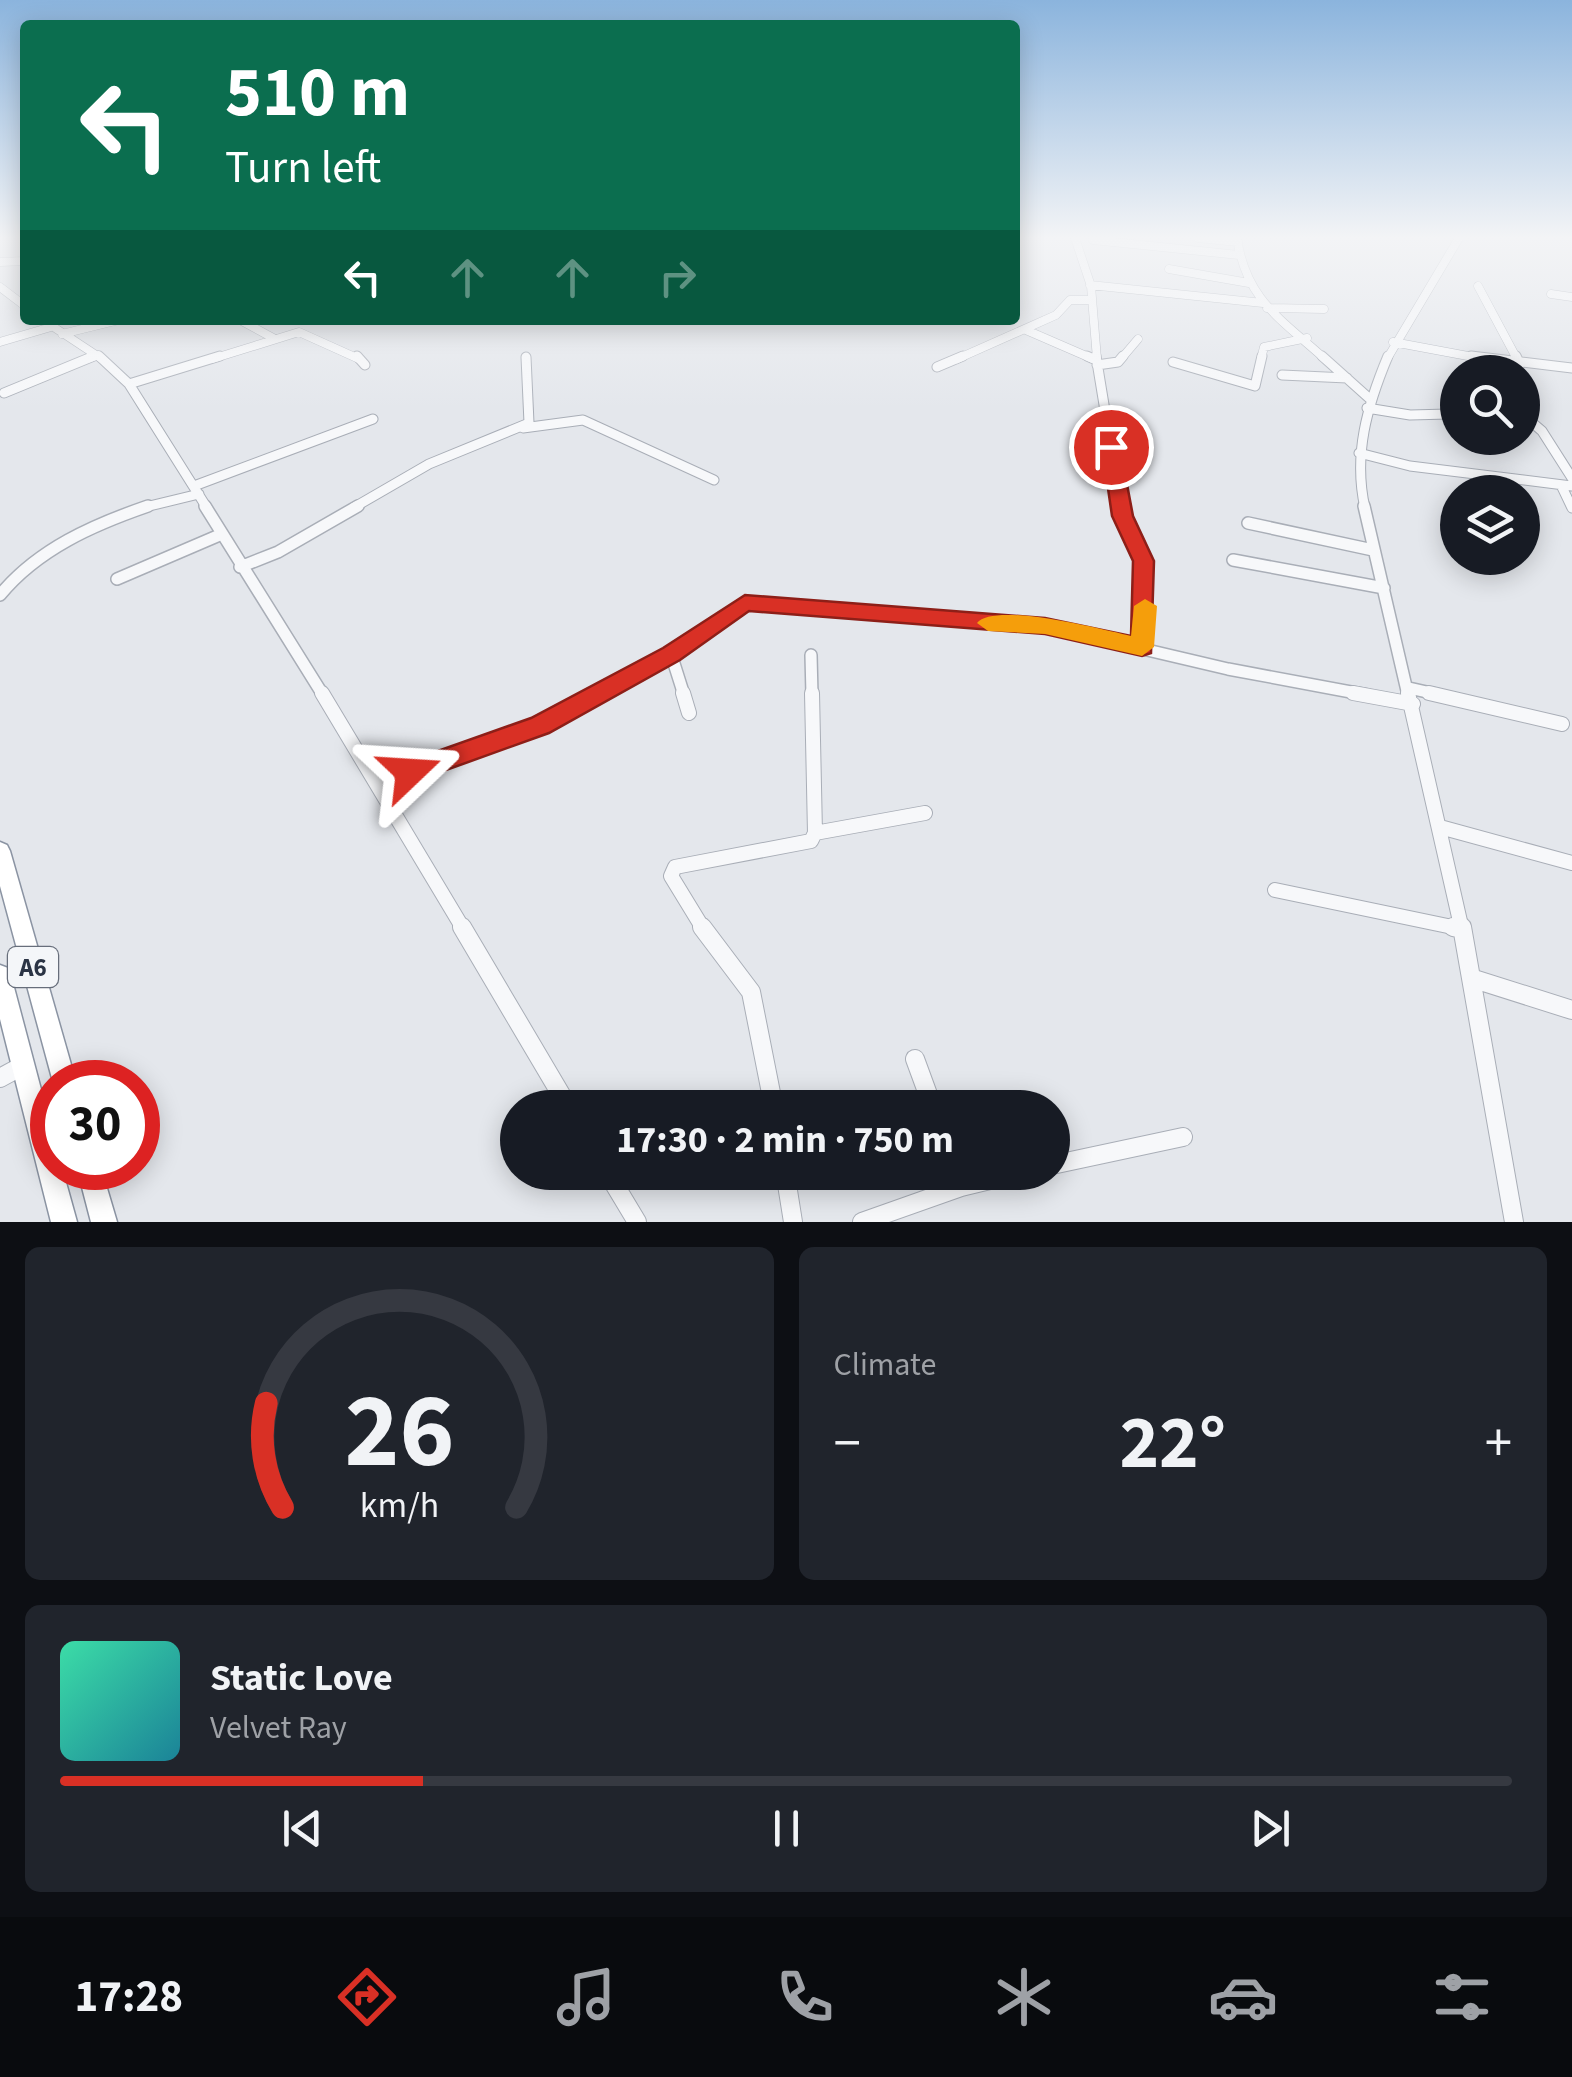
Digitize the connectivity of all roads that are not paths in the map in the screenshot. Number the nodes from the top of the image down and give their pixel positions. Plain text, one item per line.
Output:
1 (1091, 295) edge
2 (1174, 295) edge
3 (1257, 295) edge
4 (1422, 295) edge
5 (1483, 295) edge
6 (1092, 300) junction
7 (1265, 306) junction
8 (1324, 309) dead end
9 (249, 325) edge
10 (53, 328) edge
11 (1026, 330) junction
12 (1306, 338) junction
13 (275, 339) junction
14 (1138, 339) dead end
15 (0, 342) edge
16 (1393, 342) junction
17 (1468, 355) edge
18 (1515, 355) edge
19 (98, 356) junction
20 (526, 357) dead end
21 (1173, 362) dead end
22 (1096, 363) junction
23 (366, 365) dead end
24 (1540, 366) edge
25 (937, 367) dead end
26 (1572, 368) edge
27 (1282, 375) dead end
28 (1348, 378) junction
29 (128, 384) junction
30 (4, 393) dead end
31 (1368, 404) junction
32 (1440, 414) edge
33 (374, 419) dead end
34 (522, 428) junction
35 (1540, 429) edge
36 (1358, 453) junction
37 (1572, 478) edge
38 (714, 480) dead end
39 (1566, 486) edge
40 (196, 490) junction
41 (1572, 508) edge
42 (1248, 523) dead end
43 (222, 534) junction
44 (1373, 550) junction
45 (1233, 560) dead end
46 (240, 567) junction
47 (117, 579) dead end
48 (1384, 588) junction
49 (0, 594) edge
50 (1142, 647) junction
51 (672, 654) junction
52 (811, 654) dead end
53 (1410, 688) junction
54 (1413, 704) junction
55 (690, 712) dead end
56 (1562, 724) dead end
57 (378, 785) junction
58 (925, 812) dead end
59 (1440, 827) junction
60 (815, 833) junction
61 (0, 852) edge
62 (1572, 863) edge
63 (1275, 890) dead end
64 (1462, 929) junction
65 (0, 976) edge
66 (1470, 978) junction
67 (1572, 1010) edge
68 (915, 1059) dead end
69 (59, 1060) edge
70 (22, 1066) junction
71 (0, 1078) edge
72 (558, 1090) edge
73 (770, 1090) edge
74 (926, 1090) edge
75 (1183, 1137) dead end
76 (1070, 1161) edge
77 (95, 1190) edge
78 (618, 1190) edge
79 (788, 1190) edge
80 (936, 1190) edge
81 (64, 1222) edge
82 (104, 1222) edge
83 (638, 1222) edge
84 (793, 1222) edge
85 (862, 1222) edge
86 (1514, 1222) edge

1 - 6 street
2 - 7 street
3 - 7 street
4 - 16 street
5 - 18 street
6 - 11 street
6 - 22 street
7 - 8 street
7 - 12 street
9 - 13 street
10 - 15 street
10 - 19 street
11 - 22 street
11 - 25 street
12 - 21 street
12 - 28 street
13 - 23 street
13 - 29 street
14 - 22 street
16 - 17 street
16 - 31 street
19 - 29 street
19 - 30 street
20 - 34 street
22 - 50 street
24 - 26 street
27 - 28 street
28 - 31 street
29 - 40 street
31 - 32 street
31 - 36 street
33 - 40 street
34 - 38 street
34 - 46 street
35 - 37 street
36 - 39 street
36 - 44 street
39 - 41 street
40 - 43 street
40 - 49 street
42 - 44 street
43 - 46 street
43 - 47 street
44 - 48 street
45 - 48 street
46 - 57 street
48 - 53 street
50 - 51 street
50 - 54 street
51 - 55 street
51 - 57 street
52 - 60 street
53 - 54 street
53 - 56 street
54 - 59 street
57 - 72 street
58 - 60 street
59 - 62 street
59 - 64 street
60 - 73 street
61 - 69 highway, A6
63 - 64 street
64 - 66 street
65 - 70 highway, A6
66 - 67 street
66 - 86 street
68 - 74 street
70 - 71 street
70 - 81 highway, A6
75 - 76 street
77 - 82 highway
78 - 83 street
79 - 84 street
80 - 85 street

